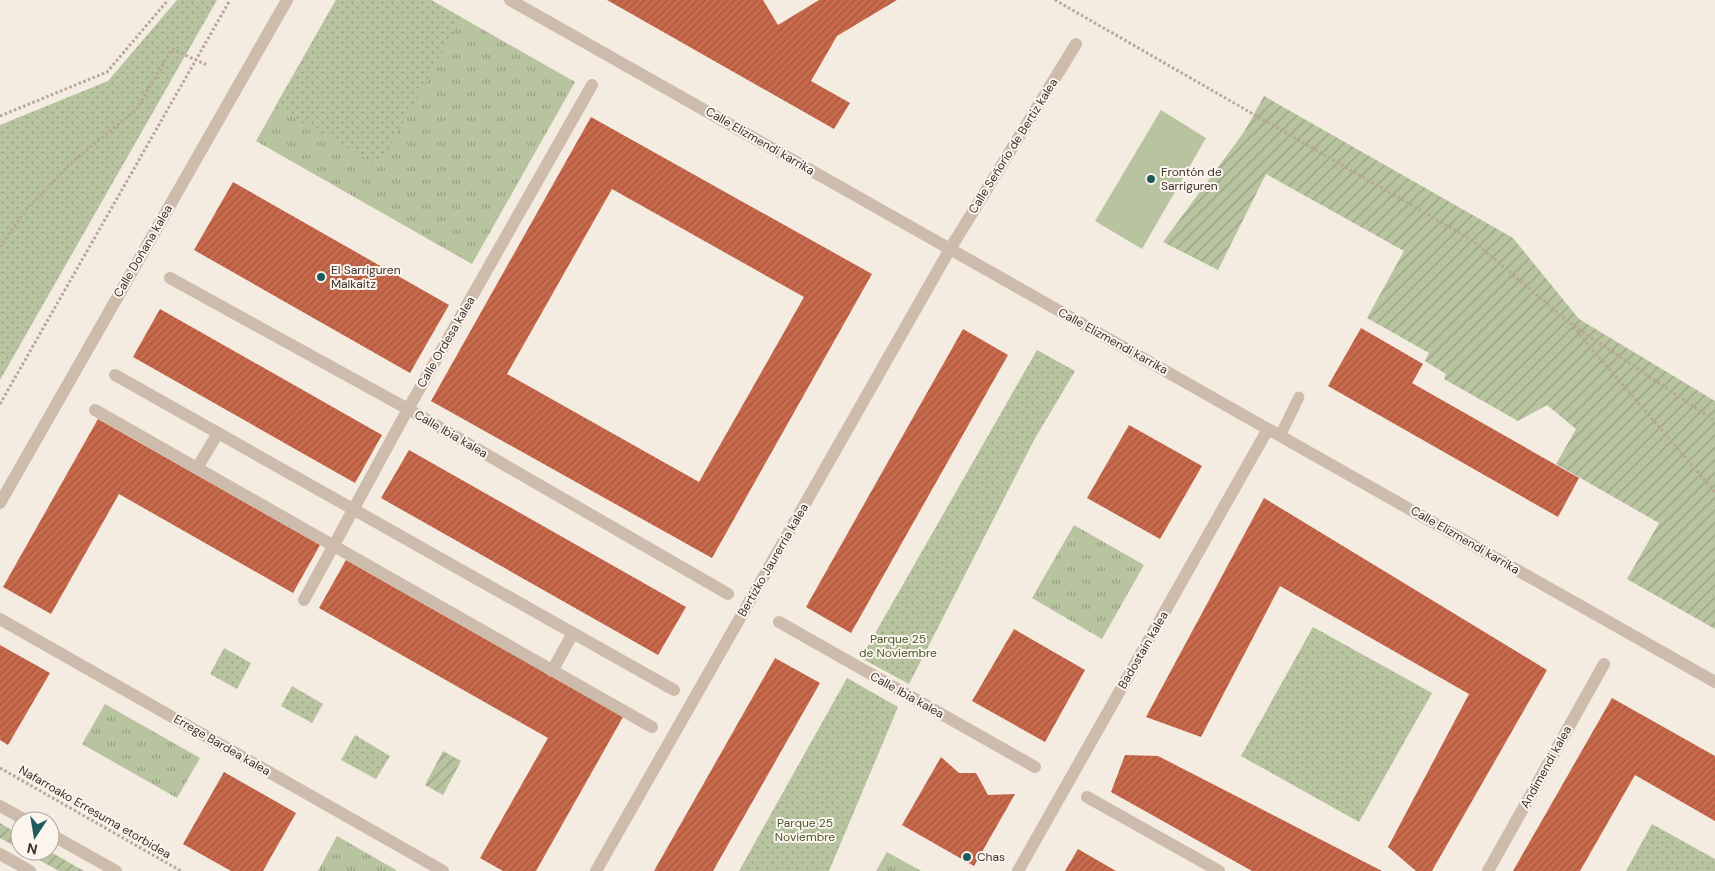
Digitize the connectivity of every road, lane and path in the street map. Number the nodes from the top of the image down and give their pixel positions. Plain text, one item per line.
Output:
1 (168, 0) edge
2 (230, 0) edge
3 (287, 0) edge
4 (510, 0) edge
5 (1054, 0) edge
6 (1076, 44) dead end
7 (195, 60) junction
8 (206, 65) dead end
9 (592, 85) dead end
10 (0, 116) edge
11 (0, 247) edge
12 (950, 249) junction
13 (170, 278) dead end
14 (1570, 323) junction
15 (116, 375) dead end
16 (1299, 397) dead end
17 (0, 404) edge
18 (408, 409) junction
19 (95, 410) dead end
20 (1715, 422) edge
21 (1268, 429) junction
22 (218, 433) junction
23 (1280, 436) junction
24 (197, 468) junction
25 (1715, 492) edge
26 (0, 503) edge
27 (354, 510) junction
28 (334, 546) junction
29 (728, 594) dead end
30 (304, 600) dead end
31 (0, 619) edge
32 (779, 622) dead end
33 (573, 633) junction
34 (1604, 664) dead end
35 (552, 671) junction
36 (1715, 682) edge
37 (674, 690) dead end
38 (652, 728) dead end
39 (1035, 767) dead end
40 (0, 768) edge
41 (1088, 797) dead end
42 (60, 840) edge
43 (0, 854) edge
44 (30, 871) edge
45 (116, 871) edge
46 (181, 871) edge
47 (443, 871) edge
48 (596, 871) edge
49 (1018, 871) edge
50 (1219, 871) edge
51 (1488, 871) edge

1 - 10 path
2 - 7 path
3 - 26 street, Calle Doñana kalea
4 - 12 street, Calle Elizmendi karrika
5 - 14 path
6 - 12 street, Calle Señorío de Bertiz kalea
7 - 8 path
7 - 11 path
7 - 17 path
9 - 18 street, Calle Ordesa kalea
12 - 21 street, Calle Elizmendi karrika
12 - 48 street, Bertizko Jaurerria kalea
13 - 18 street, Calle Ibia kalea
14 - 20 path
14 - 25 path
15 - 22 street
16 - 23 lane
18 - 27 street, Calle Ordesa kalea
18 - 29 street, Calle Ibia kalea
19 - 24 street
21 - 23 street, Calle Elizmendi karrika
21 - 49 street, Badostain kalea
22 - 24 street
22 - 27 street
23 - 36 street, Calle Elizmendi karrika
24 - 28 street
27 - 28 street, Calle Ordesa kalea
27 - 33 street
28 - 30 street, Calle Ordesa kalea
28 - 35 street
31 - 47 street, Errege Bardea kalea
32 - 39 street, Calle Ibia kalea
33 - 35 street
33 - 37 street
34 - 51 street, Andimendi kalea
35 - 38 street
40 - 46 path, Nafarroako Erresuma etorbidea
41 - 50 street
42 - 45 street
43 - 44 street

